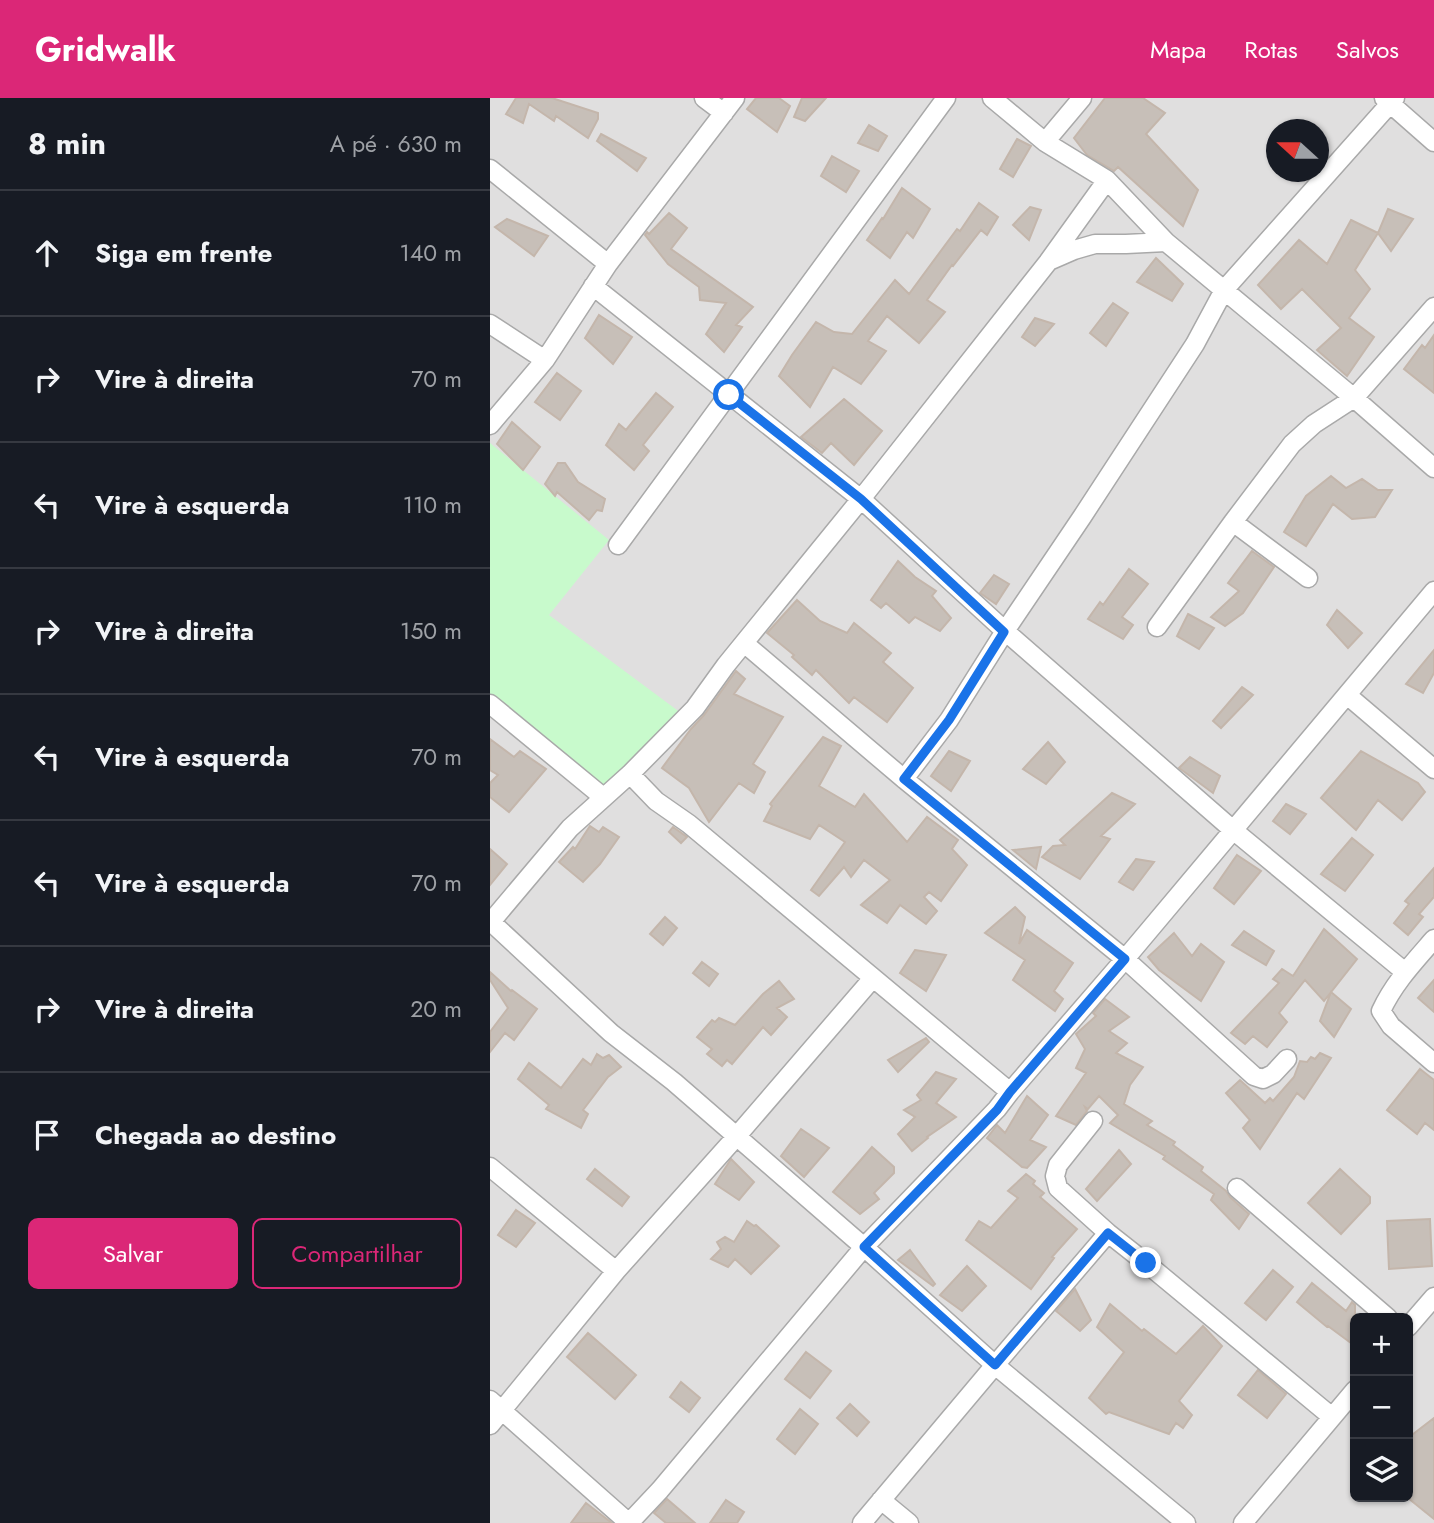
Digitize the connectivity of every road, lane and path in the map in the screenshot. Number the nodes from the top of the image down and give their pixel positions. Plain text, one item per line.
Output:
1 (704, 98) edge
2 (735, 98) edge
3 (947, 98) edge
4 (992, 98) edge
5 (1082, 98) edge
6 (1390, 100) edge
7 (724, 113) junction
8 (1045, 142) junction
9 (1434, 142) edge
10 (490, 169) edge
11 (1107, 180) junction
12 (1166, 242) junction
13 (1048, 262) junction
14 (608, 264) junction
15 (593, 286) junction
16 (1224, 290) junction
17 (1434, 307) edge
18 (490, 324) edge
19 (545, 360) junction
20 (729, 395) junction
21 (1354, 398) junction
22 (490, 425) edge
23 (1434, 468) edge
24 (861, 499) junction
25 (1233, 522) junction
26 (618, 545) dead end
27 (1308, 578) dead end
28 (1434, 591) edge
29 (1157, 627) dead end
30 (1004, 632) junction
31 (744, 643) junction
32 (1347, 695) junction
33 (490, 704) edge
34 (1434, 769) edge
35 (630, 774) junction
36 (904, 779) junction
37 (603, 797) junction
38 (1233, 830) junction
39 (490, 922) edge
40 (1434, 939) edge
41 (1125, 959) junction
42 (1405, 972) junction
43 (873, 978) junction
44 (1287, 1059) dead end
45 (1434, 1063) edge
46 (1010, 1092) junction
47 (1093, 1121) dead end
48 (736, 1137) junction
49 (490, 1167) edge
50 (1237, 1188) dead end
51 (1108, 1233) junction
52 (864, 1247) junction
53 (616, 1271) junction
54 (1434, 1297) edge
55 (1382, 1313) edge
56 (1413, 1321) edge
57 (995, 1365) junction
58 (1350, 1396) edge
59 (496, 1406) edge
60 (1332, 1417) junction
61 (490, 1425) edge
62 (881, 1500) junction
63 (629, 1523) edge
64 (862, 1523) edge
65 (909, 1523) edge
66 (1186, 1523) edge
67 (1243, 1523) edge

1 - 7 street
2 - 7 street
3 - 20 street
4 - 8 street
5 - 8 street
6 - 9 street
6 - 16 street
7 - 14 street
8 - 11 street
10 - 14 street
11 - 12 street
11 - 13 street
12 - 13 street
12 - 16 street
13 - 24 street
14 - 15 street
15 - 19 street
15 - 20 street
16 - 21 street
16 - 30 street
17 - 21 street
18 - 19 street
19 - 22 street
20 - 24 street
20 - 26 street
21 - 23 street
21 - 25 street
24 - 30 street
24 - 31 street
25 - 27 street
25 - 29 street
28 - 32 street
30 - 36 street
30 - 38 street
31 - 35 street
31 - 36 street
32 - 34 street
32 - 38 street
33 - 37 street
35 - 37 street
35 - 43 street
36 - 41 street
37 - 39 street
38 - 41 street
38 - 42 street
39 - 48 street
40 - 42 street
41 - 44 street
41 - 46 street
42 - 45 street
43 - 46 street
43 - 48 street
46 - 52 street
47 - 51 street
48 - 52 street
48 - 53 street
49 - 53 street
50 - 55 street
51 - 57 street
51 - 60 street
52 - 57 street
52 - 63 street
53 - 59 street
54 - 56 street
57 - 62 street
57 - 66 street
58 - 60 street
59 - 61 street
59 - 63 street
60 - 67 street
62 - 64 street
62 - 65 street

